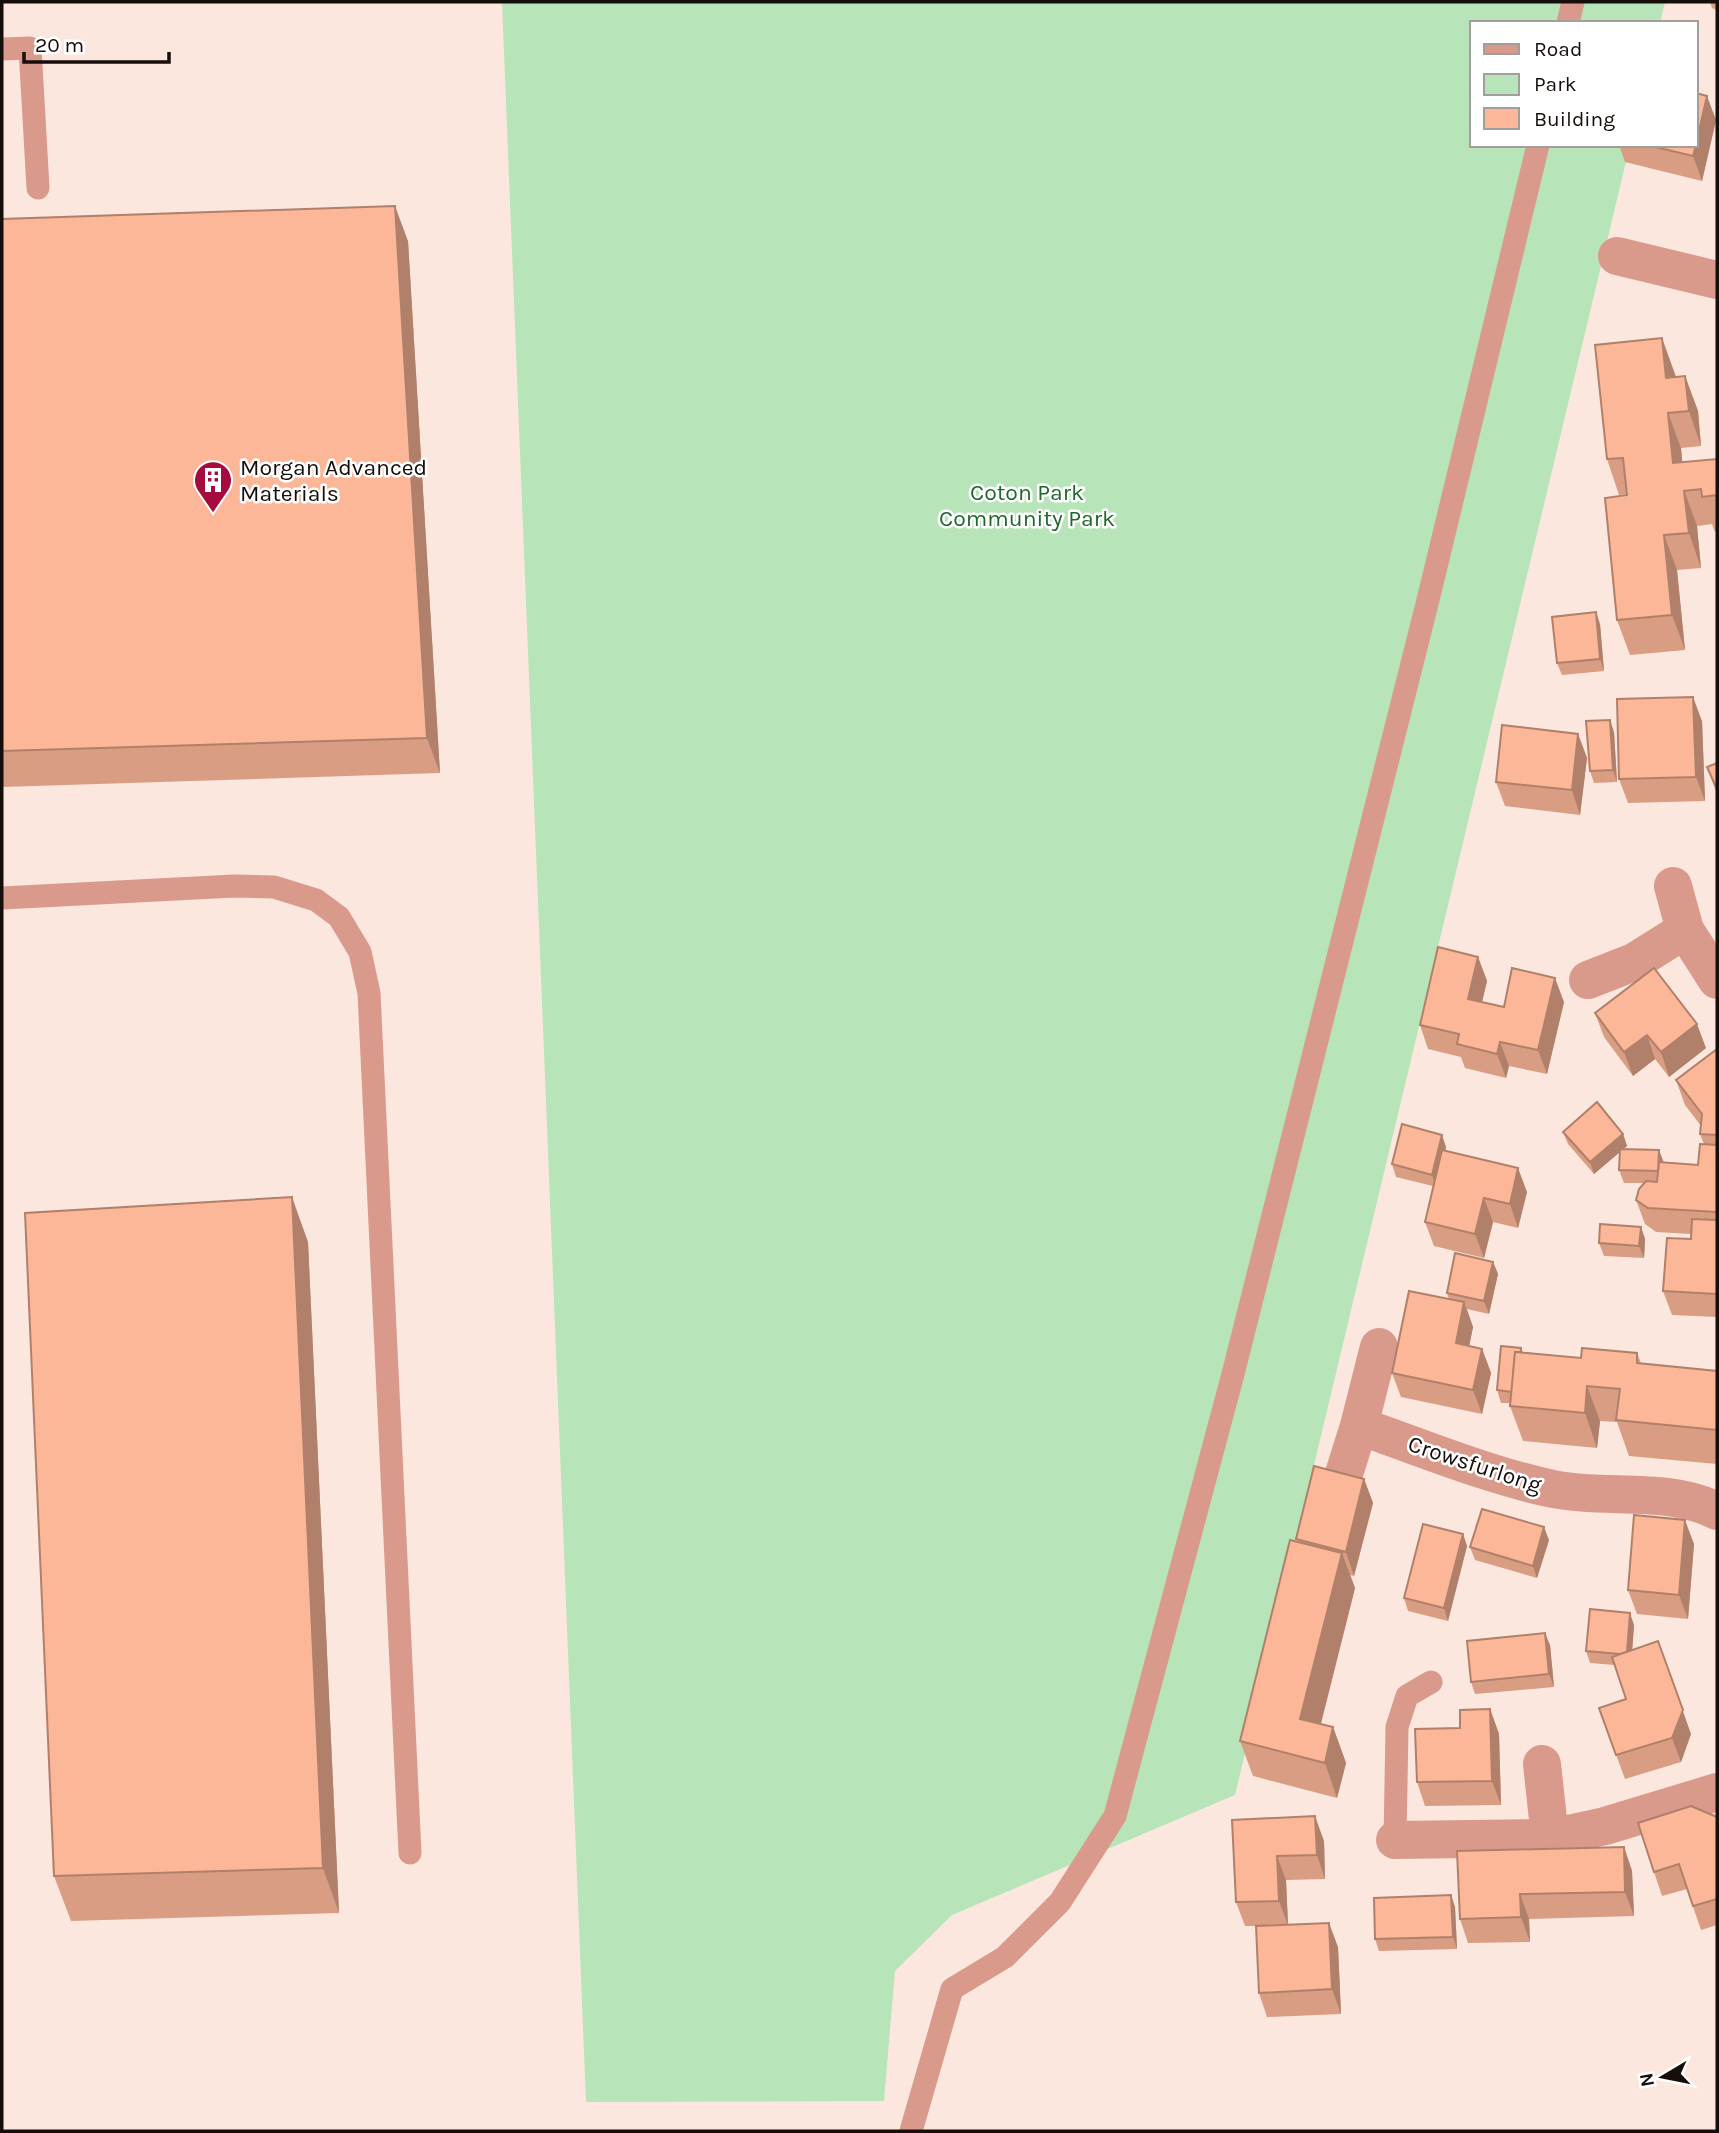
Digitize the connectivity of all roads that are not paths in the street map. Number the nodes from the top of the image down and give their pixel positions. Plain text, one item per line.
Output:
1 (1573, 2) edge
2 (1568, 21) edge
3 (2, 49) edge
4 (1538, 147) edge
5 (38, 188) dead end
6 (1617, 256) dead end
7 (1717, 280) edge
8 (1674, 886) dead end
9 (2, 898) edge
10 (1685, 930) junction
11 (1588, 980) dead end
12 (1717, 980) edge
13 (1379, 1347) dead end
14 (1359, 1426) junction
15 (1342, 1480) edge
16 (1717, 1511) edge
17 (1431, 1682) dead end
18 (1542, 1764) dead end
19 (1717, 1792) edge
20 (1550, 1838) junction
21 (1395, 1840) joint
22 (410, 1853) dead end
23 (911, 2131) edge

1 - 2 lane
3 - 5 lane
4 - 23 lane
6 - 7 street
8 - 10 street
9 - 22 lane
10 - 11 street
10 - 12 street
13 - 14 street
14 - 15 street
14 - 16 street, Crowsfurlong
17 - 21 lane
18 - 20 street
19 - 20 street
20 - 21 street

